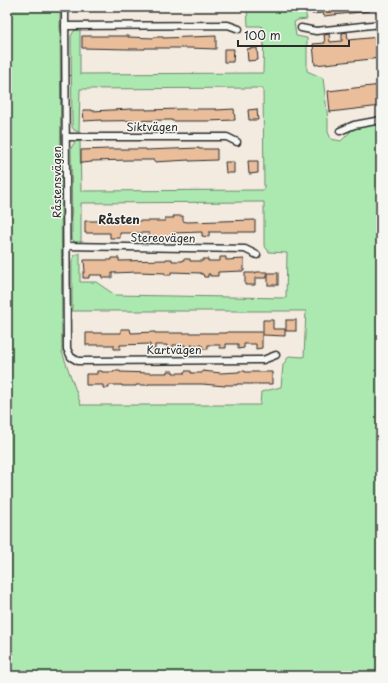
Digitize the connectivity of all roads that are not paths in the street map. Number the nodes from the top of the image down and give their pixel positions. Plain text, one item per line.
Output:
1 (65, 7) edge
2 (381, 24) edge
3 (65, 26) junction
4 (301, 28) dead end
5 (239, 30) dead end
6 (381, 120) edge
7 (340, 131) dead end
8 (66, 137) junction
9 (237, 142) dead end
10 (67, 246) junction
11 (257, 255) dead end
12 (276, 355) dead end
13 (71, 357) joint

1 - 3 street, Råstensvägen
2 - 4 street
3 - 5 street
3 - 8 street, Råstensvägen
6 - 7 street
8 - 9 street, Siktvägen
8 - 10 street, Råstensvägen
10 - 11 street, Stereovägen
10 - 13 street, Råstensvägen
12 - 13 street, Kartvägen

